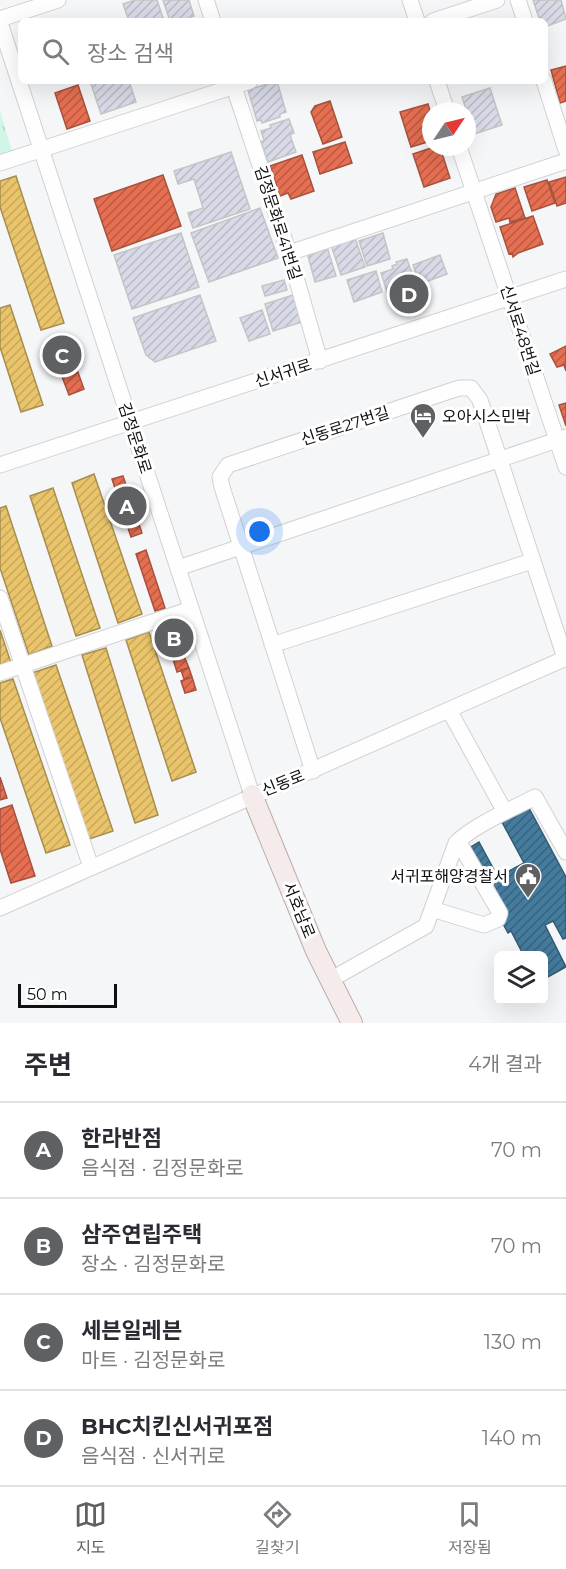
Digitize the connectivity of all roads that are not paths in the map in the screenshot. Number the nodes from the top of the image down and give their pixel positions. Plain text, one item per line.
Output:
1 (58, 0) edge
2 (206, 0) edge
3 (410, 0) edge
4 (497, 0) edge
5 (518, 0) edge
6 (212, 18) edge
7 (416, 18) edge
8 (441, 18) edge
9 (524, 18) edge
10 (0, 21) edge
11 (18, 77) edge
12 (20, 84) edge
13 (233, 84) edge
14 (438, 84) edge
15 (545, 84) edge
16 (444, 102) edge
17 (41, 149) junction
18 (566, 150) edge
19 (462, 156) edge
20 (566, 161) edge
21 (0, 163) edge
22 (474, 192) junction
23 (289, 253) junction
24 (566, 279) edge
25 (509, 298) junction
26 (320, 361) junction
27 (129, 422) junction
28 (561, 438) edge
29 (498, 460) junction
30 (0, 465) edge
31 (566, 467) edge
32 (240, 547) junction
33 (532, 561) junction
34 (178, 568) junction
35 (0, 598) edge
36 (191, 609) junction
37 (273, 645) junction
38 (565, 658) edge
39 (23, 665) junction
40 (0, 673) edge
41 (449, 710) junction
42 (314, 771) junction
43 (252, 795) junction
44 (505, 812) junction
45 (458, 841) junction
46 (566, 852) edge
47 (91, 867) junction
48 (0, 908) edge
49 (432, 909) junction
50 (330, 980) junction
51 (352, 1023) edge

1 - 10 street
2 - 6 street
3 - 7 street
4 - 8 street
5 - 9 street
10 - 11 street, 김정문화로
12 - 17 street, 김정문화로
13 - 17 street
13 - 23 street, 김정문화로41번길
14 - 16 street
15 - 18 street
17 - 21 street
17 - 27 street, 김정문화로
19 - 22 street, 신서로48번길
20 - 22 street
22 - 23 street
22 - 25 street, 신서로48번길
23 - 26 street, 김정문화로41번길
24 - 25 street, 신서귀로
25 - 26 street, 신서귀로
25 - 28 street, 신서로48번길
26 - 27 street, 신서귀로
27 - 30 street, 신서귀로
27 - 34 street, 김정문화로
28 - 29 street
28 - 31 street, 신서로48번길
29 - 32 street
29 - 32 street, 신동로27번길
29 - 33 street, 신동로27번길
32 - 34 street
32 - 37 street, 신동로27번길
33 - 37 street
33 - 38 street, 신동로27번길
34 - 36 street, 김정문화로
35 - 39 street
36 - 39 street
36 - 43 street, 김정문화로
37 - 42 street, 신동로27번길
38 - 41 street, 신동로
39 - 40 street
39 - 47 street
41 - 42 street, 신동로
41 - 44 street
42 - 43 street, 신동로
43 - 47 street, 신동로
43 - 50 main road, 서호남로
44 - 45 street
44 - 46 street
45 - 49 street
45 - 49 street
47 - 48 street, 신동로
49 - 50 street
50 - 51 main road, 서호남로

